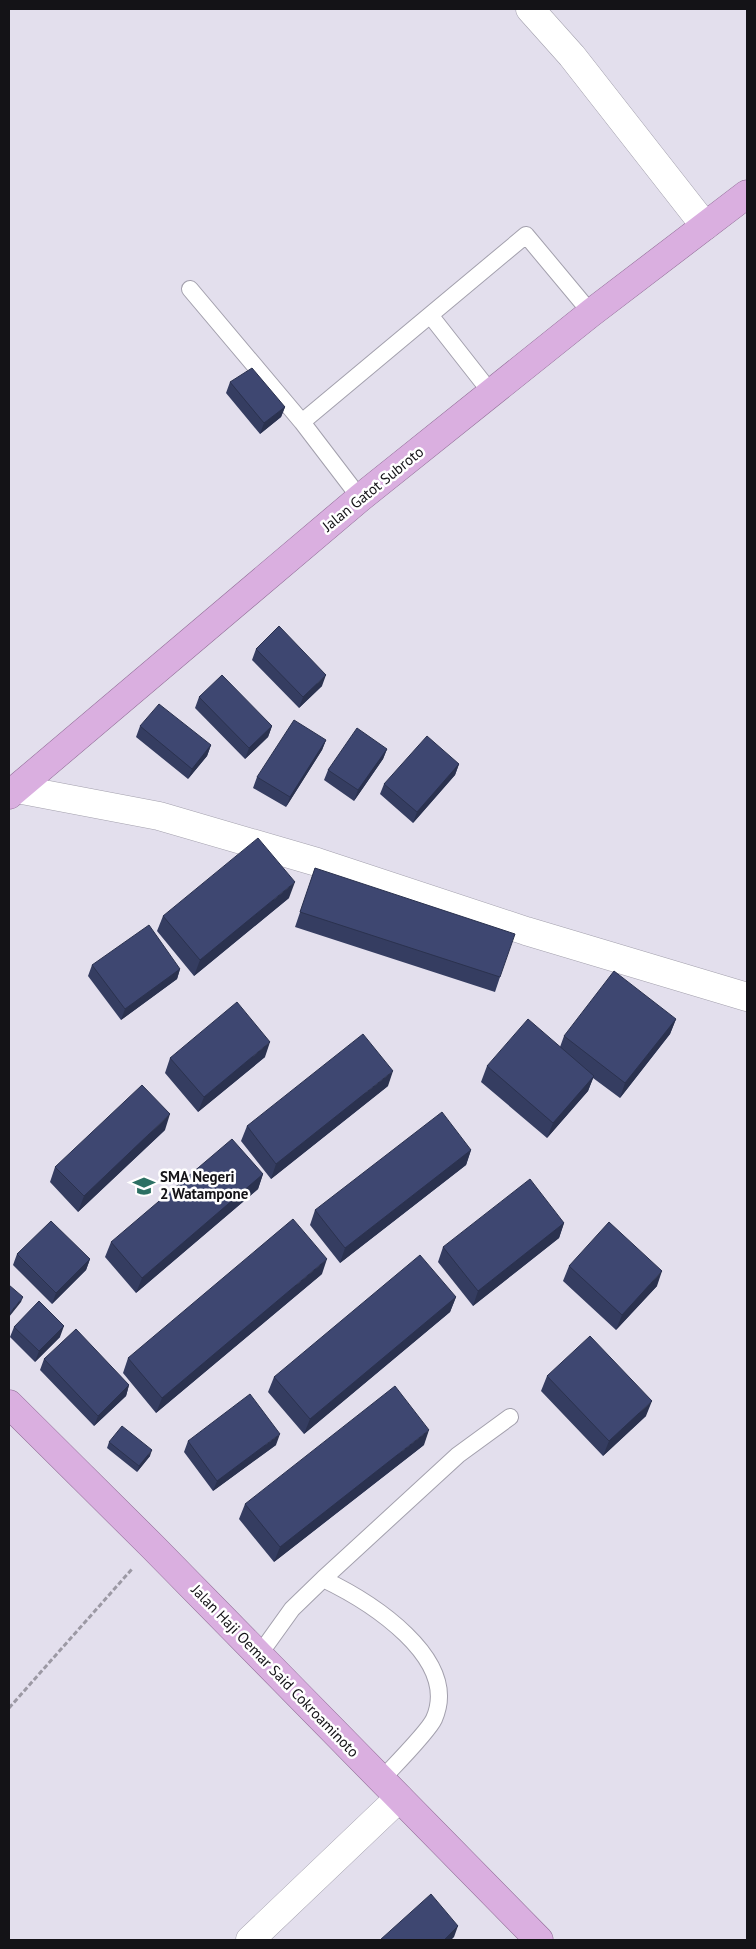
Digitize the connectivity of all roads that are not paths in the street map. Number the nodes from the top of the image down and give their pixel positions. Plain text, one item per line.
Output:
1 (530, 9) edge
2 (747, 194) edge
3 (705, 226) junction
4 (190, 289) dead end
5 (591, 313) junction
6 (430, 315) junction
7 (492, 394) junction
8 (302, 422) junction
9 (360, 498) junction
10 (13, 792) edge
11 (747, 997) edge
12 (9, 1404) edge
13 (510, 1417) dead end
14 (323, 1579) junction
15 (259, 1655) junction
16 (390, 1789) junction
17 (250, 1940) edge
18 (539, 1940) edge

1 - 3 street
2 - 3 highway, Jalan Gatot Subroto
3 - 5 highway, Jalan Gatot Subroto
4 - 8 lane
5 - 6 lane
5 - 7 highway, Jalan Gatot Subroto
6 - 7 lane
6 - 8 lane
7 - 9 highway, Jalan Gatot Subroto
8 - 9 lane
9 - 10 highway, Jalan Gatot Subroto
10 - 11 street
12 - 15 highway, Jalan Haji Oemar Said Cokroaminoto
13 - 14 lane
14 - 15 lane
14 - 16 lane
15 - 16 highway, Jalan Haji Oemar Said Cokroaminoto
16 - 17 street
16 - 18 highway, Jalan Haji Oemar Said Cokroaminoto

